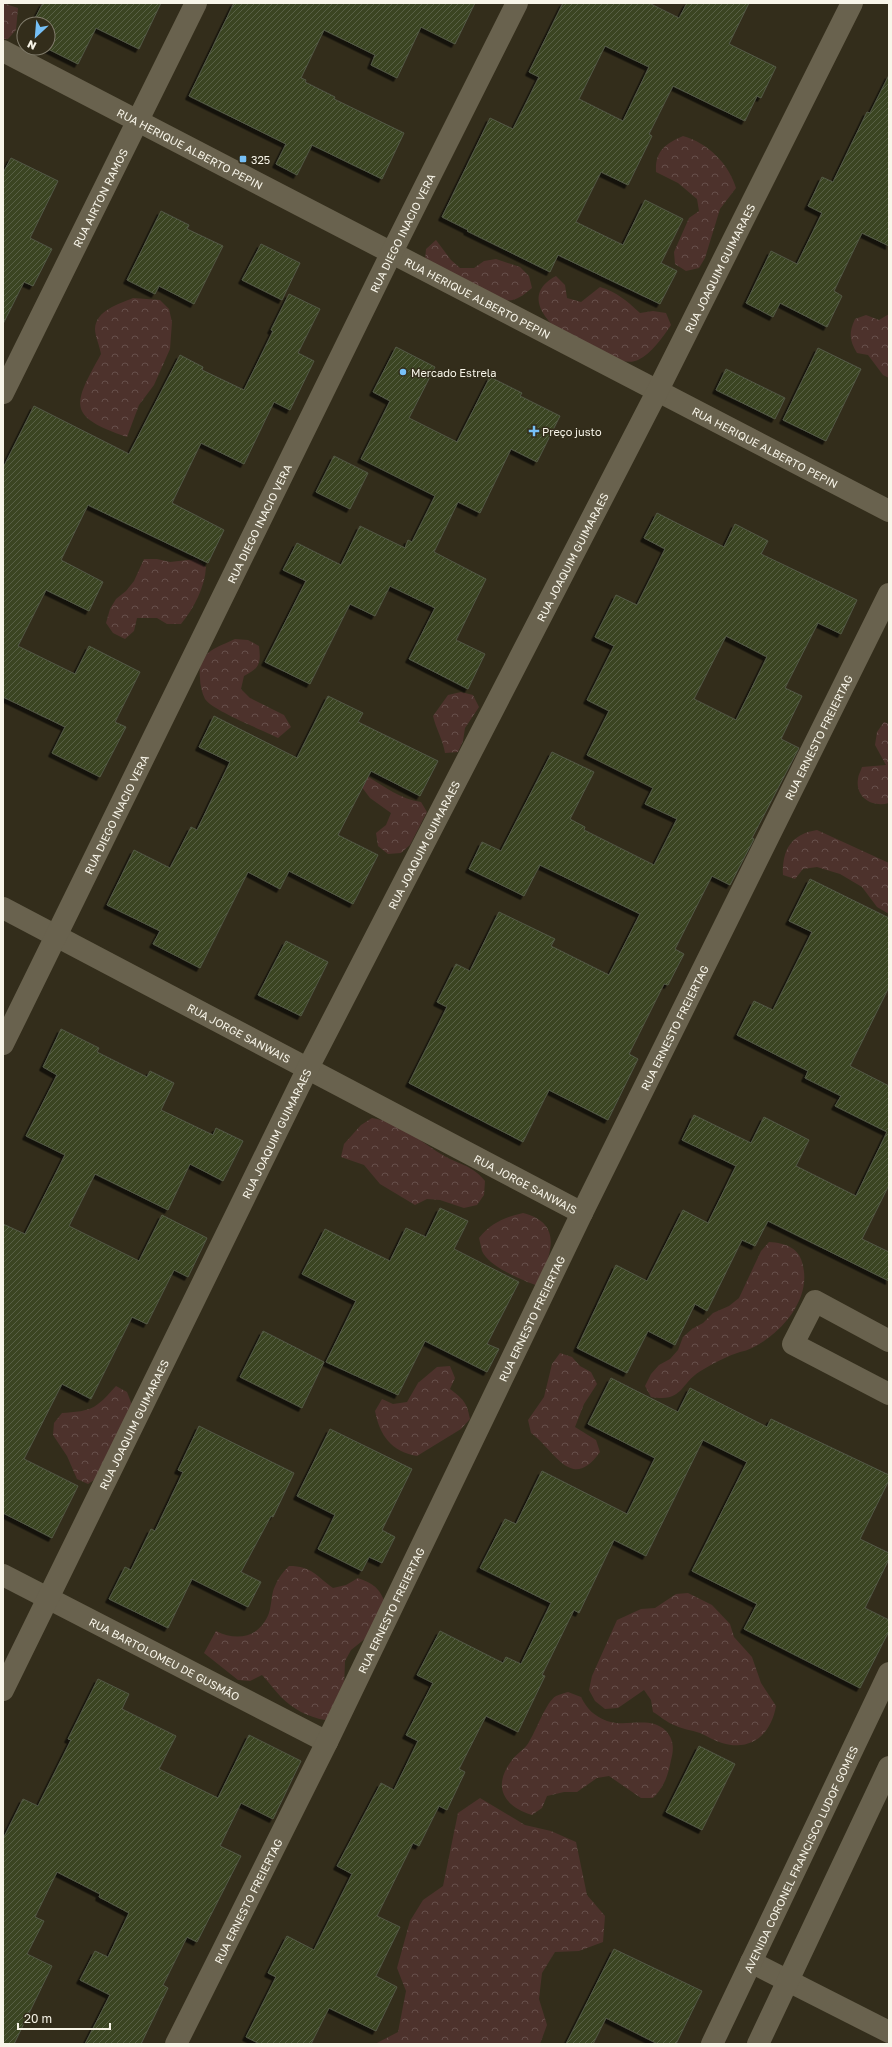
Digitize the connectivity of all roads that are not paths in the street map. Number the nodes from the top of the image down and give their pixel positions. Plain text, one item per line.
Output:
1 (196, 3) edge
2 (517, 3) edge
3 (852, 3) edge
4 (3, 51) edge
5 (138, 120) junction
6 (391, 254) junction
7 (658, 390) junction
8 (3, 393) edge
9 (889, 511) edge
10 (889, 594) edge
11 (3, 908) edge
12 (57, 935) junction
13 (3, 1044) edge
14 (308, 1068) junction
15 (582, 1213) junction
16 (889, 1341) edge
17 (889, 1394) edge
18 (3, 1575) edge
19 (48, 1598) junction
20 (889, 1673) edge
21 (3, 1690) edge
22 (327, 1742) junction
23 (889, 1767) edge
24 (751, 1962) junction
25 (788, 1980) junction
26 (889, 2032) edge
27 (176, 2044) edge
28 (712, 2044) edge
29 (758, 2044) edge

1 - 5 street, RUA AIRTON RAMOS
2 - 6 street, RUA DIEGO INACIO VERA
3 - 7 street, RUA JOAQUIM GUIMARAES
4 - 5 street, RUA HERIQUE ALBERTO PEPIN
5 - 6 street, RUA HERIQUE ALBERTO PEPIN
5 - 8 street, RUA AIRTON RAMOS
6 - 7 street, RUA HERIQUE ALBERTO PEPIN
6 - 12 street, RUA DIEGO INACIO VERA
7 - 9 street, RUA HERIQUE ALBERTO PEPIN
7 - 14 street, RUA JOAQUIM GUIMARAES
10 - 15 street, RUA ERNESTO FREIERTAG
11 - 12 street, RUA JORGE SANWAIS
12 - 13 street, RUA DIEGO INACIO VERA
12 - 14 street, RUA JORGE SANWAIS
14 - 15 street, RUA JORGE SANWAIS
14 - 19 street, RUA JOAQUIM GUIMARAES
15 - 22 street, RUA ERNESTO FREIERTAG
16 - 17 street
18 - 19 street, RUA BARTOLOMEU DE GUSMÃO
19 - 21 street, RUA JOAQUIM GUIMARAES
19 - 22 street, RUA BARTOLOMEU DE GUSMÃO
20 - 24 street, AVENIDA CORONEL FRANCISCO LUDOF GOMES
22 - 27 street, RUA ERNESTO FREIERTAG
23 - 25 street
24 - 25 street
24 - 28 street, AVENIDA CORONEL FRANCISCO LUDOF GOMES
25 - 26 street
25 - 29 street

